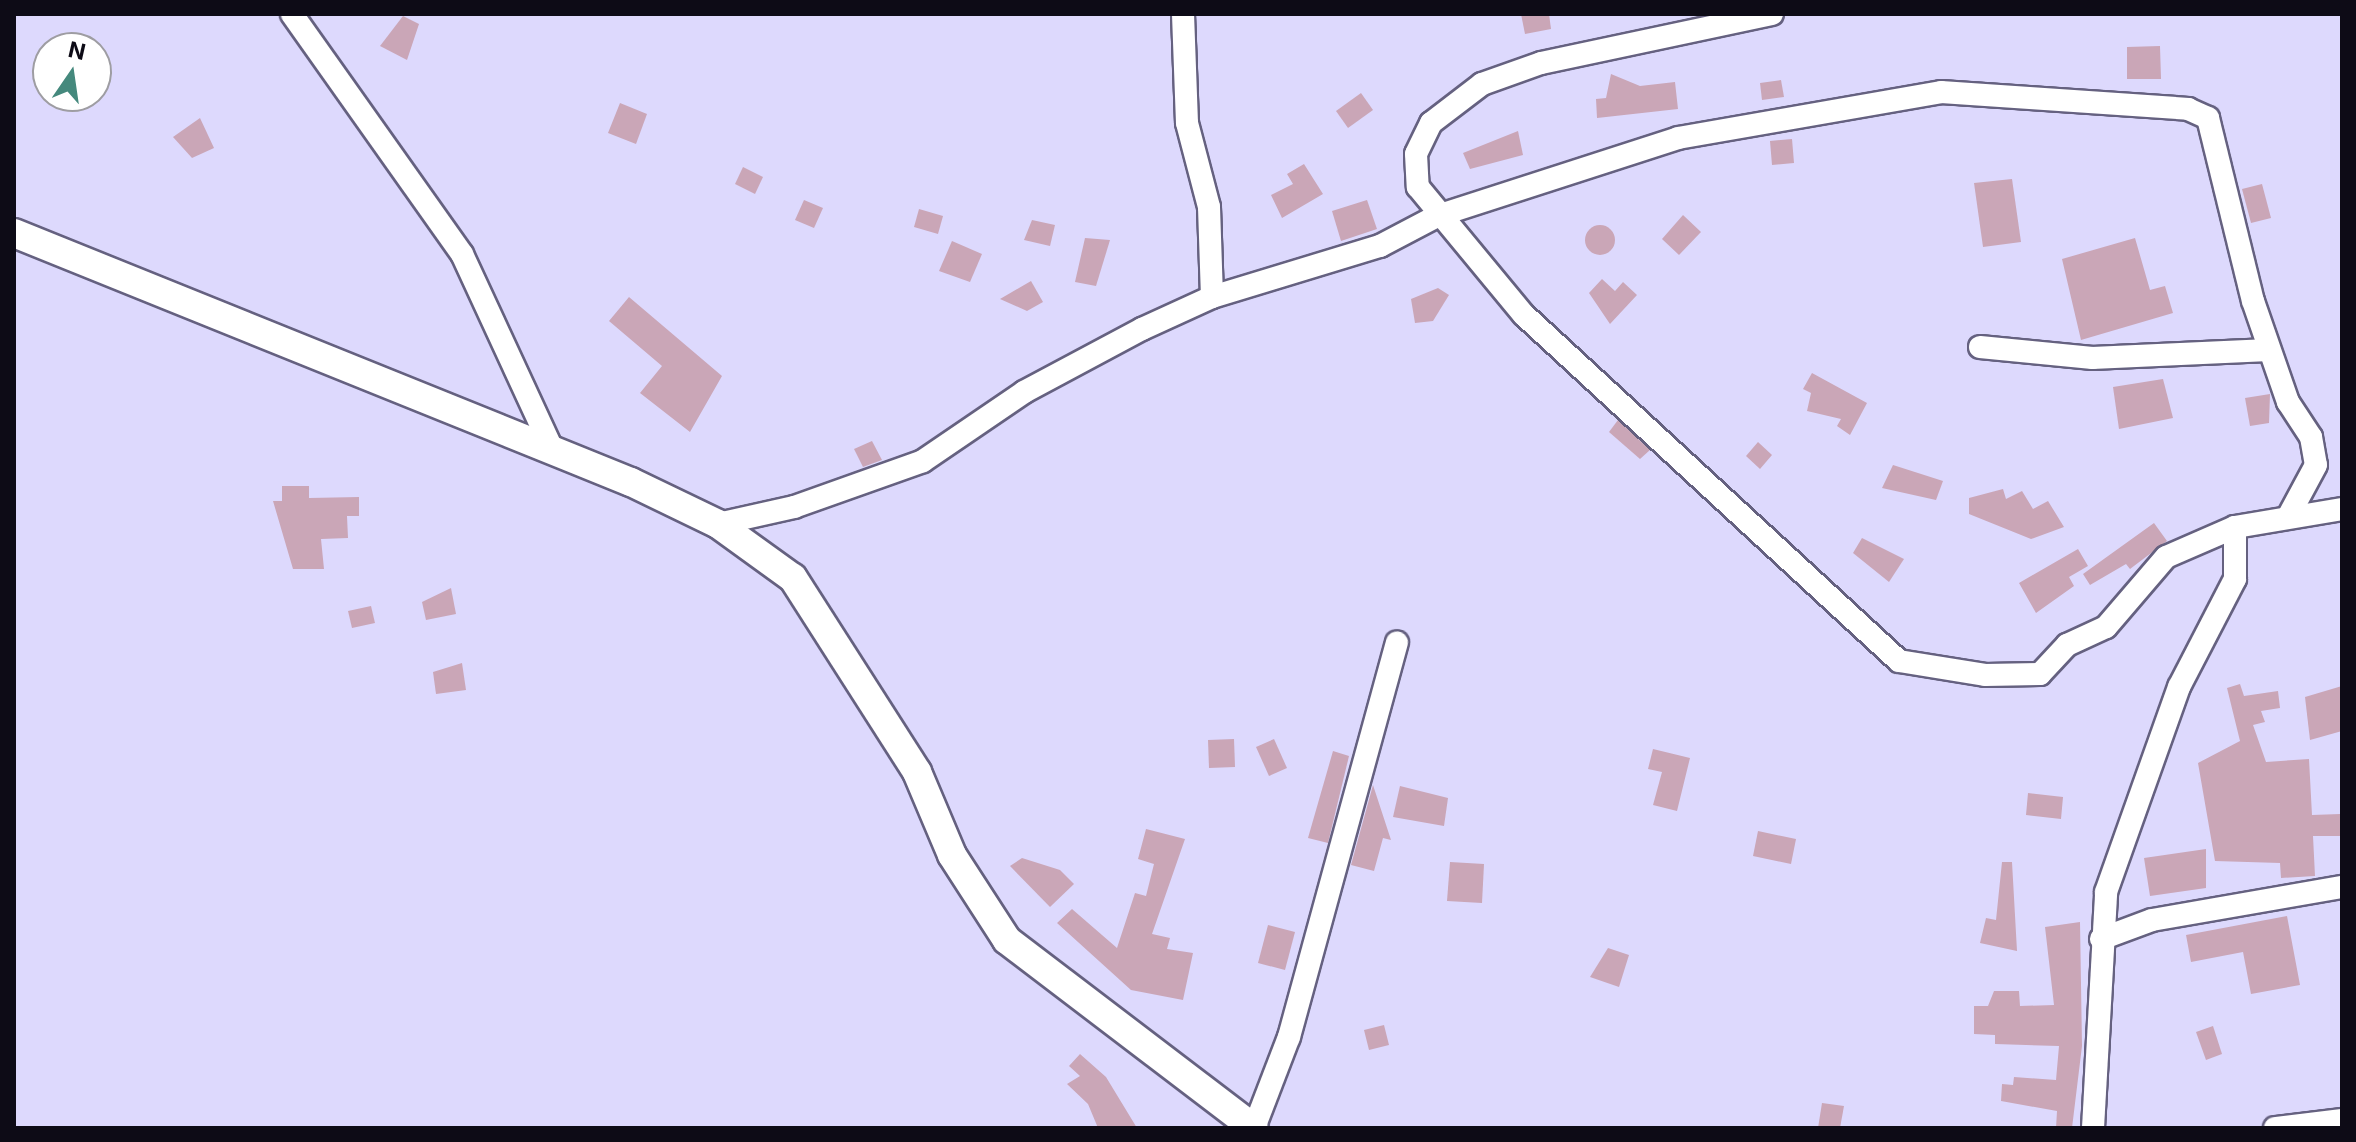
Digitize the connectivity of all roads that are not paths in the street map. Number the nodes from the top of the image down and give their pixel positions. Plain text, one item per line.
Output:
1 (292, 14) edge
2 (1183, 14) edge
3 (1772, 14) edge
4 (1437, 216) junction
5 (14, 233) edge
6 (1212, 297) junction
7 (1980, 347) dead end
8 (2269, 350) junction
9 (554, 453) junction
10 (2342, 509) edge
11 (2288, 517) junction
12 (718, 524) junction
13 (2235, 527) junction
14 (1397, 643) dead end
15 (2342, 887) edge
16 (2101, 939) junction
17 (2342, 1120) edge
18 (2305, 1126) edge
19 (1254, 1128) edge
20 (2093, 1128) edge
21 (2275, 1128) edge

1 - 9 street
2 - 6 street
3 - 4 street
4 - 6 street
4 - 8 street
4 - 13 street
5 - 9 street
6 - 12 street
7 - 8 street
8 - 11 street
9 - 12 street
10 - 11 street
11 - 13 street
12 - 19 street
13 - 16 street
14 - 19 street
15 - 16 street
16 - 20 street
17 - 18 street
18 - 21 street

